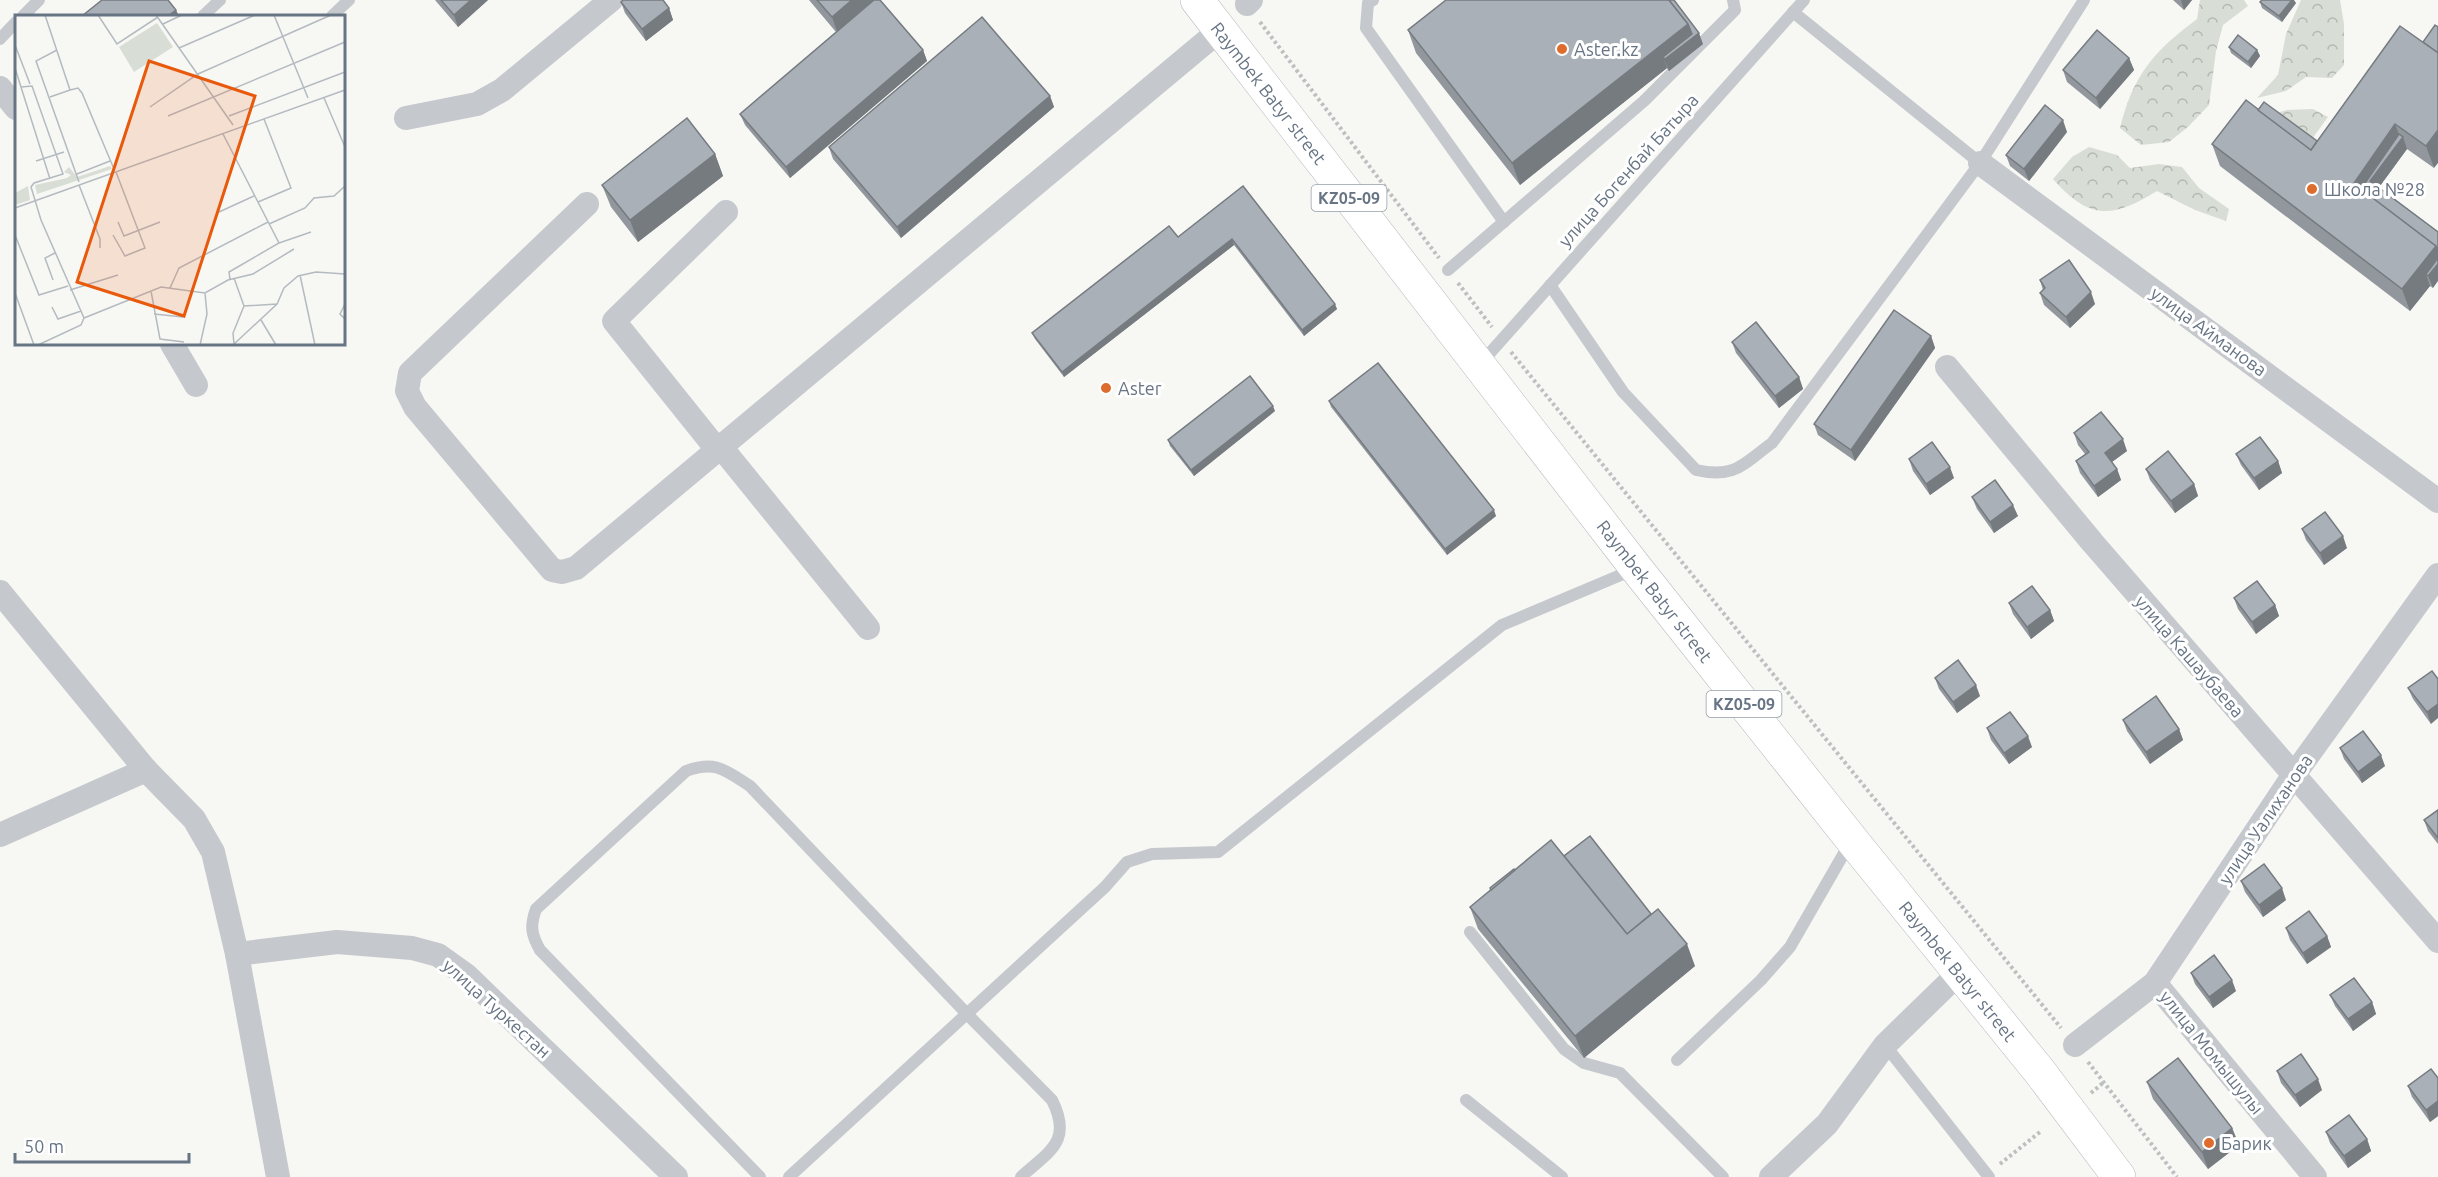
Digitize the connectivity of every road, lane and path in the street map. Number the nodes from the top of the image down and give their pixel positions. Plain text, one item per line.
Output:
1 (39, 0) edge
2 (220, 0) edge
3 (349, 0) edge
4 (611, 0) edge
5 (1197, 0) edge
6 (1373, 0) edge
7 (1732, 0) edge
8 (1804, 0) edge
9 (2084, 0) edge
10 (1249, 2) edge
11 (1793, 12) junction
12 (23, 15) edge
13 (204, 15) edge
14 (333, 15) edge
15 (15, 23) edge
16 (1220, 30) junction
17 (0, 39) edge
18 (0, 88) edge
19 (15, 107) edge
20 (406, 118) dead end
21 (1980, 163) junction
22 (587, 204) dead end
23 (726, 212) dead end
24 (1504, 222) junction
25 (1448, 270) junction
26 (1550, 285) junction
27 (1502, 341) junction
28 (172, 345) edge
29 (1480, 364) junction
30 (1947, 367) dead end
31 (196, 385) dead end
32 (721, 447) junction
33 (2438, 501) edge
34 (1636, 568) junction
35 (2438, 575) edge
36 (0, 592) edge
37 (868, 628) dead end
38 (146, 770) junction
39 (2293, 776) junction
40 (0, 836) edge
41 (1852, 840) junction
42 (1470, 932) edge
43 (2438, 941) edge
44 (237, 954) junction
45 (1960, 972) junction
46 (2155, 983) junction
47 (967, 1014) junction
48 (1885, 1045) junction
49 (2075, 1045) junction
50 (1677, 1060) dead end
51 (1466, 1100) dead end
52 (2040, 1132) dead end
53 (1988, 1176) edge
54 (278, 1177) edge
55 (676, 1177) edge
56 (760, 1177) edge
57 (789, 1177) edge
58 (1021, 1177) edge
59 (1562, 1177) edge
60 (1723, 1177) edge
61 (1771, 1177) edge
62 (2120, 1177) edge
63 (2177, 1177) edge
64 (2315, 1177) edge

1 - 12 lane
2 - 13 lane
3 - 14 lane
4 - 20 street
5 - 16 main road, Raymbek Batyr street / KZ05-09
6 - 24 lane
7 - 24 lane
8 - 11 lane, улица Богенбай Батыра
9 - 21 lane
10 - 25 path
11 - 21 lane
11 - 26 lane, улица Богенбай Батыра
15 - 17 lane
16 - 29 main road, Raymbek Batyr street / KZ05-09
16 - 32 street
18 - 19 street
21 - 26 lane
21 - 33 street, улица Айманова
22 - 32 street
23 - 32 street
24 - 25 lane
25 - 27 path
26 - 27 lane, улица Богенбай Батыра
27 - 29 lane, улица Богенбай Батыра
27 - 49 path
28 - 31 street
29 - 34 main road, Raymbek Batyr street / KZ05-09
30 - 39 street, улица Кашаубаева
32 - 37 street
34 - 41 main road, Raymbek Batyr street / KZ05-09
34 - 47 lane
35 - 39 street, улица Уалиханова
36 - 38 street
38 - 40 street
38 - 44 street
39 - 43 street, улица Кашаубаева
39 - 46 street, улица Уалиханова
41 - 45 main road, Raymbek Batyr street / KZ05-09
41 - 50 lane
42 - 60 lane
44 - 54 street
44 - 55 street, улица Туркестан
45 - 48 street
45 - 62 main road, Raymbek Batyr street / KZ05-09
46 - 49 street, улица Уалиханова
46 - 64 street, улица Момышулы
47 - 56 lane
47 - 57 lane
47 - 58 lane
48 - 53 lane
48 - 61 street
49 - 63 path
51 - 59 lane
52 - 53 path

